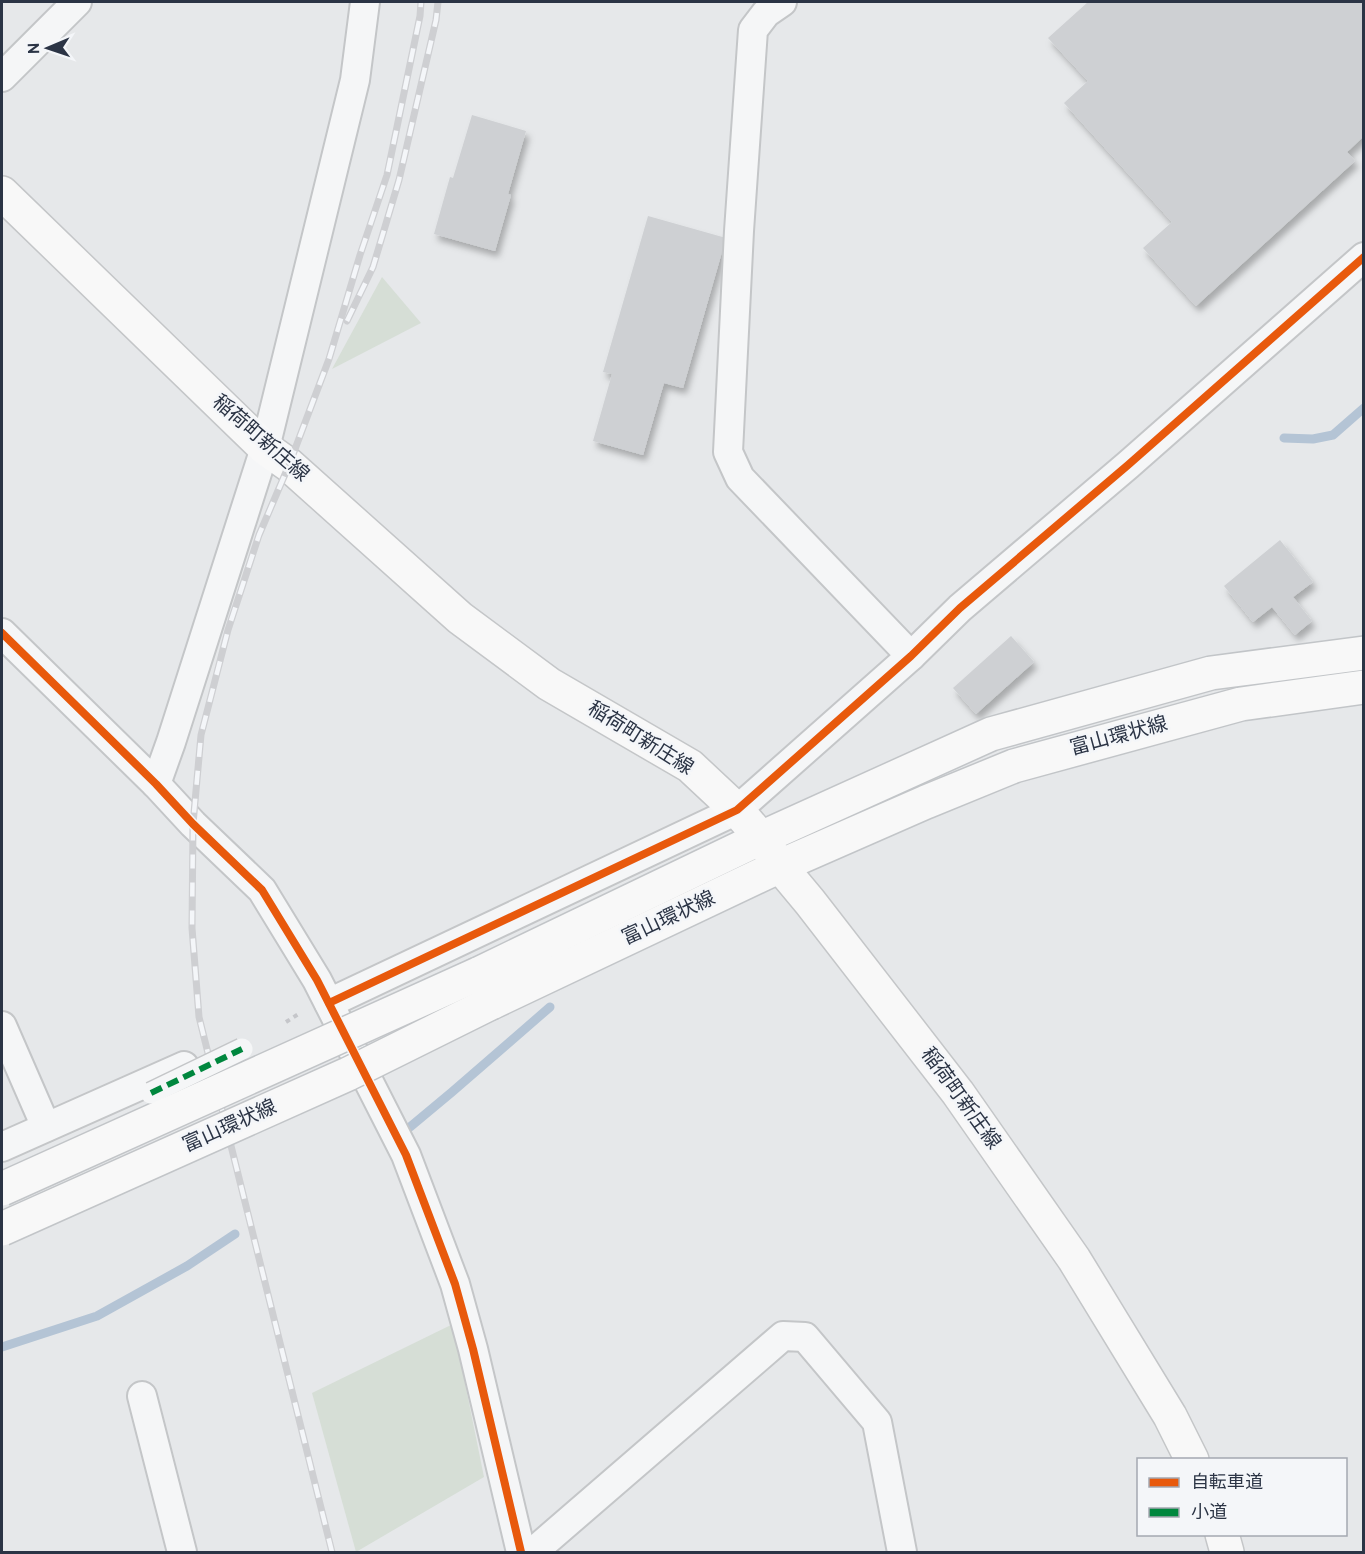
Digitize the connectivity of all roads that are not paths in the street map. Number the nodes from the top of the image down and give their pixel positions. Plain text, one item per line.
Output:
1 (77, 2) edge
2 (365, 2) edge
3 (782, 2) edge
4 (2, 77) edge
5 (2, 193) edge
6 (1364, 257) edge
7 (265, 448) junction
8 (2, 633) edge
9 (1364, 653) edge
10 (911, 656) junction
11 (1364, 687) edge
12 (156, 784) junction
13 (737, 810) junction
14 (761, 838) junction
15 (780, 866) junction
16 (329, 1003) junction
17 (2, 1026) edge
18 (242, 1049) dead end
19 (184, 1066) dead end
20 (151, 1094) dead end
21 (46, 1127) junction
22 (2, 1147) edge
23 (2, 1189) edge
24 (2, 1229) edge
25 (142, 1396) dead end
26 (1191, 1458) edge
27 (1223, 1536) edge
28 (183, 1552) edge
29 (521, 1552) edge
30 (533, 1552) edge
31 (902, 1552) edge
32 (1227, 1552) edge

1 - 4 street
2 - 7 street
3 - 10 street
5 - 7 main road, 稲荷町新庄線
6 - 10 street
7 - 12 street
7 - 13 main road, 稲荷町新庄線
8 - 12 street
9 - 14 main road, 富山環状線
10 - 13 street
11 - 15 main road, 富山環状線
12 - 16 street
13 - 14 main road, 稲荷町新庄線
13 - 16 street
14 - 15 main road, 稲荷町新庄線
14 - 23 main road, 富山環状線, bridge
15 - 24 main road, 富山環状線, bridge
15 - 26 main road, 稲荷町新庄線
16 - 29 street
17 - 21 street
18 - 20 street, bridge
19 - 21 street
21 - 22 street
25 - 28 street
27 - 32 main road
30 - 31 street

